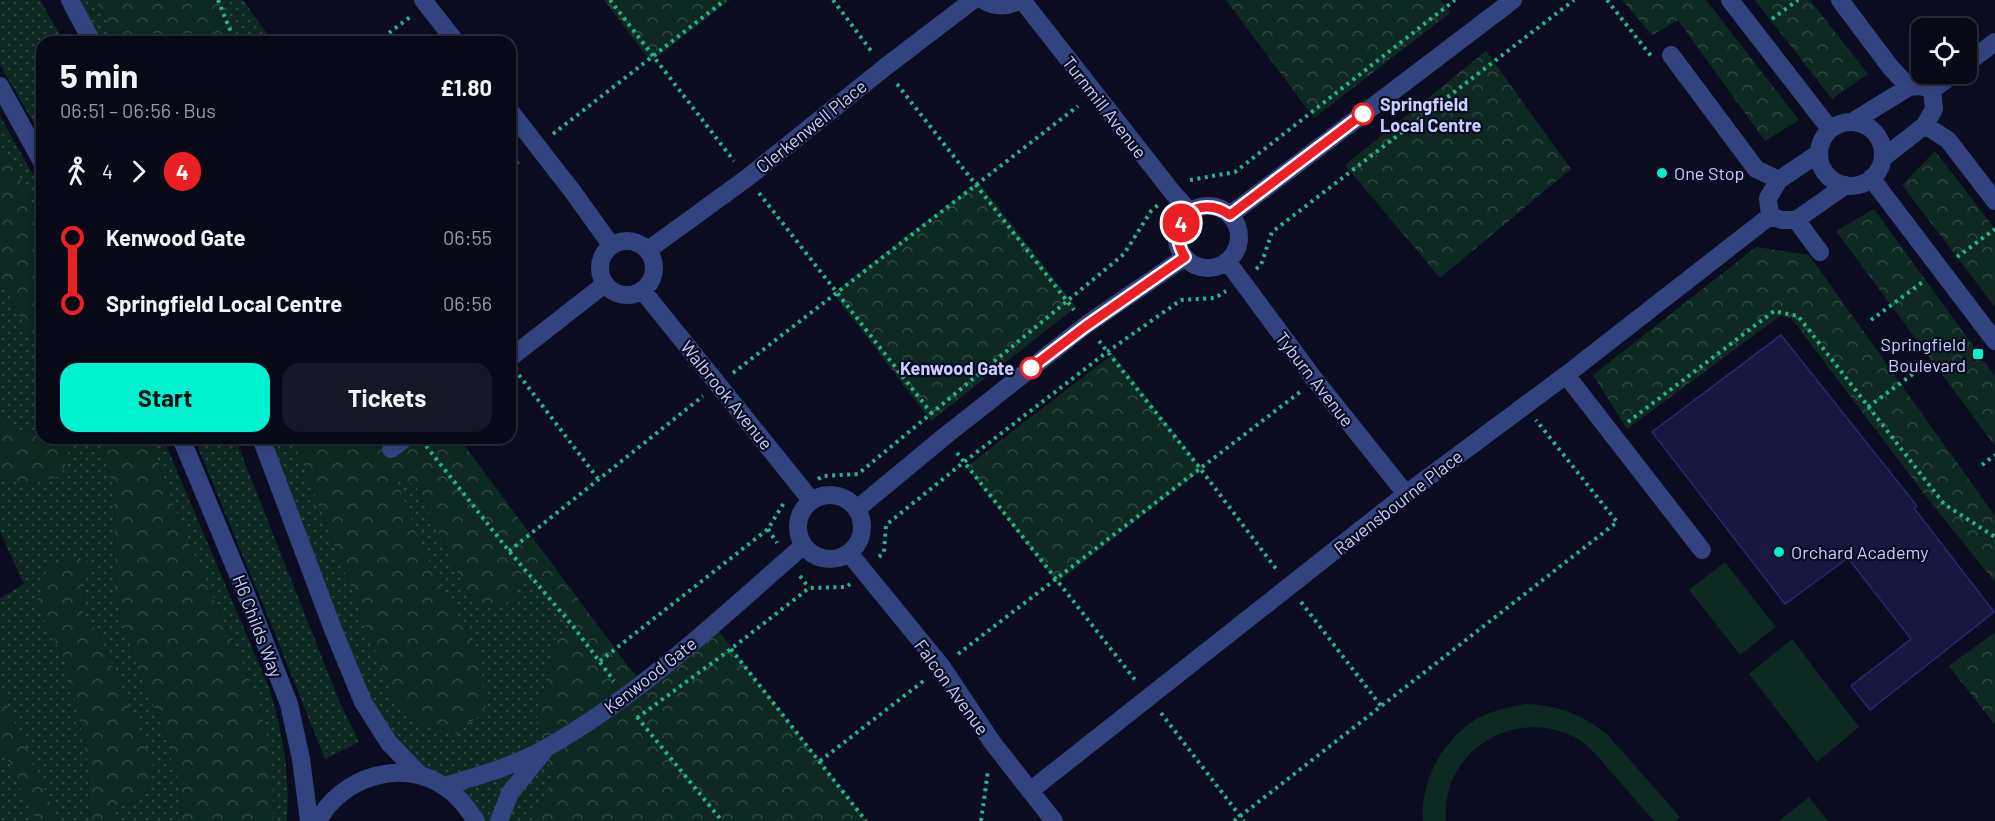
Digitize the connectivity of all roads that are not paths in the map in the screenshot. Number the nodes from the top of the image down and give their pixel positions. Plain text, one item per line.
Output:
1 (70, 0) edge
2 (973, 0) edge
3 (983, 0) edge
4 (1021, 0) edge
5 (1514, 0) edge
6 (1730, 0) edge
7 (1840, 0) edge
8 (425, 2) edge
9 (89, 36) edge
10 (451, 36) edge
11 (1995, 42) edge
12 (1671, 55) dead end
13 (1977, 56) edge
14 (1940, 84) edge
15 (0, 86) edge
16 (1909, 87) junction
17 (1932, 90) junction
18 (516, 119) edge
19 (1852, 122) junction
20 (1925, 125) junction
21 (1830, 129) junction
22 (36, 151) edge
23 (1819, 153) junction
24 (1883, 158) junction
25 (1871, 178) junction
26 (1779, 180) junction
27 (1846, 185) junction
28 (1995, 201) edge
29 (1190, 212) junction
30 (1230, 215) junction
31 (1770, 216) junction
32 (1796, 220) junction
33 (611, 245) junction
34 (648, 250) junction
35 (1820, 252) dead end
36 (1185, 257) junction
37 (1227, 261) junction
38 (605, 284) junction
39 (642, 290) junction
40 (1995, 341) edge
41 (516, 362) edge
42 (1566, 375) junction
43 (184, 444) edge
44 (263, 444) edge
45 (806, 494) junction
46 (1406, 494) junction
47 (857, 509) junction
48 (803, 546) junction
49 (1702, 550) dead end
50 (849, 553) junction
51 (545, 749) junction
52 (421, 776) junction
53 (444, 786) junction
54 (1030, 791) junction
55 (309, 821) edge
56 (318, 821) edge
57 (476, 821) edge
58 (499, 821) edge
59 (1054, 821) edge

1 - 9 street
2 - 34 street, Clerkenwell Place
3 - 4 street
4 - 29 street, Turnmill Avenue
5 - 30 street
6 - 21 street
7 - 16 street
8 - 10 street
11 - 13 street
12 - 26 street
14 - 17 street
15 - 22 street
16 - 17 street
16 - 19 street
17 - 20 street
18 - 33 street
19 - 21 street
19 - 24 street
20 - 24 street
20 - 28 street
21 - 23 street
23 - 26 street
23 - 27 street
24 - 25 street
25 - 27 street
25 - 40 street
26 - 31 street
27 - 32 street
29 - 30 street
29 - 36 street
30 - 37 street
31 - 32 street
31 - 42 street, Ravensbourne Place
32 - 35 street
33 - 34 street
33 - 38 street
34 - 39 street
36 - 37 street
36 - 47 street
37 - 46 street, Tyburn Avenue
38 - 39 street
38 - 41 street
39 - 45 street, Walbrook Avenue
42 - 46 street, Ravensbourne Place
42 - 49 street
43 - 55 street, H6 Childs Way
44 - 52 street
45 - 47 street
45 - 48 street
46 - 54 street, Ravensbourne Place
47 - 50 street
48 - 50 street
48 - 51 street, Kenwood Gate
50 - 54 street, Falcon Avenue
51 - 53 street, Kenwood Gate
51 - 58 street, Kenwood Gate
52 - 53 street
52 - 56 street
53 - 57 street
54 - 59 street, Falcon Avenue

